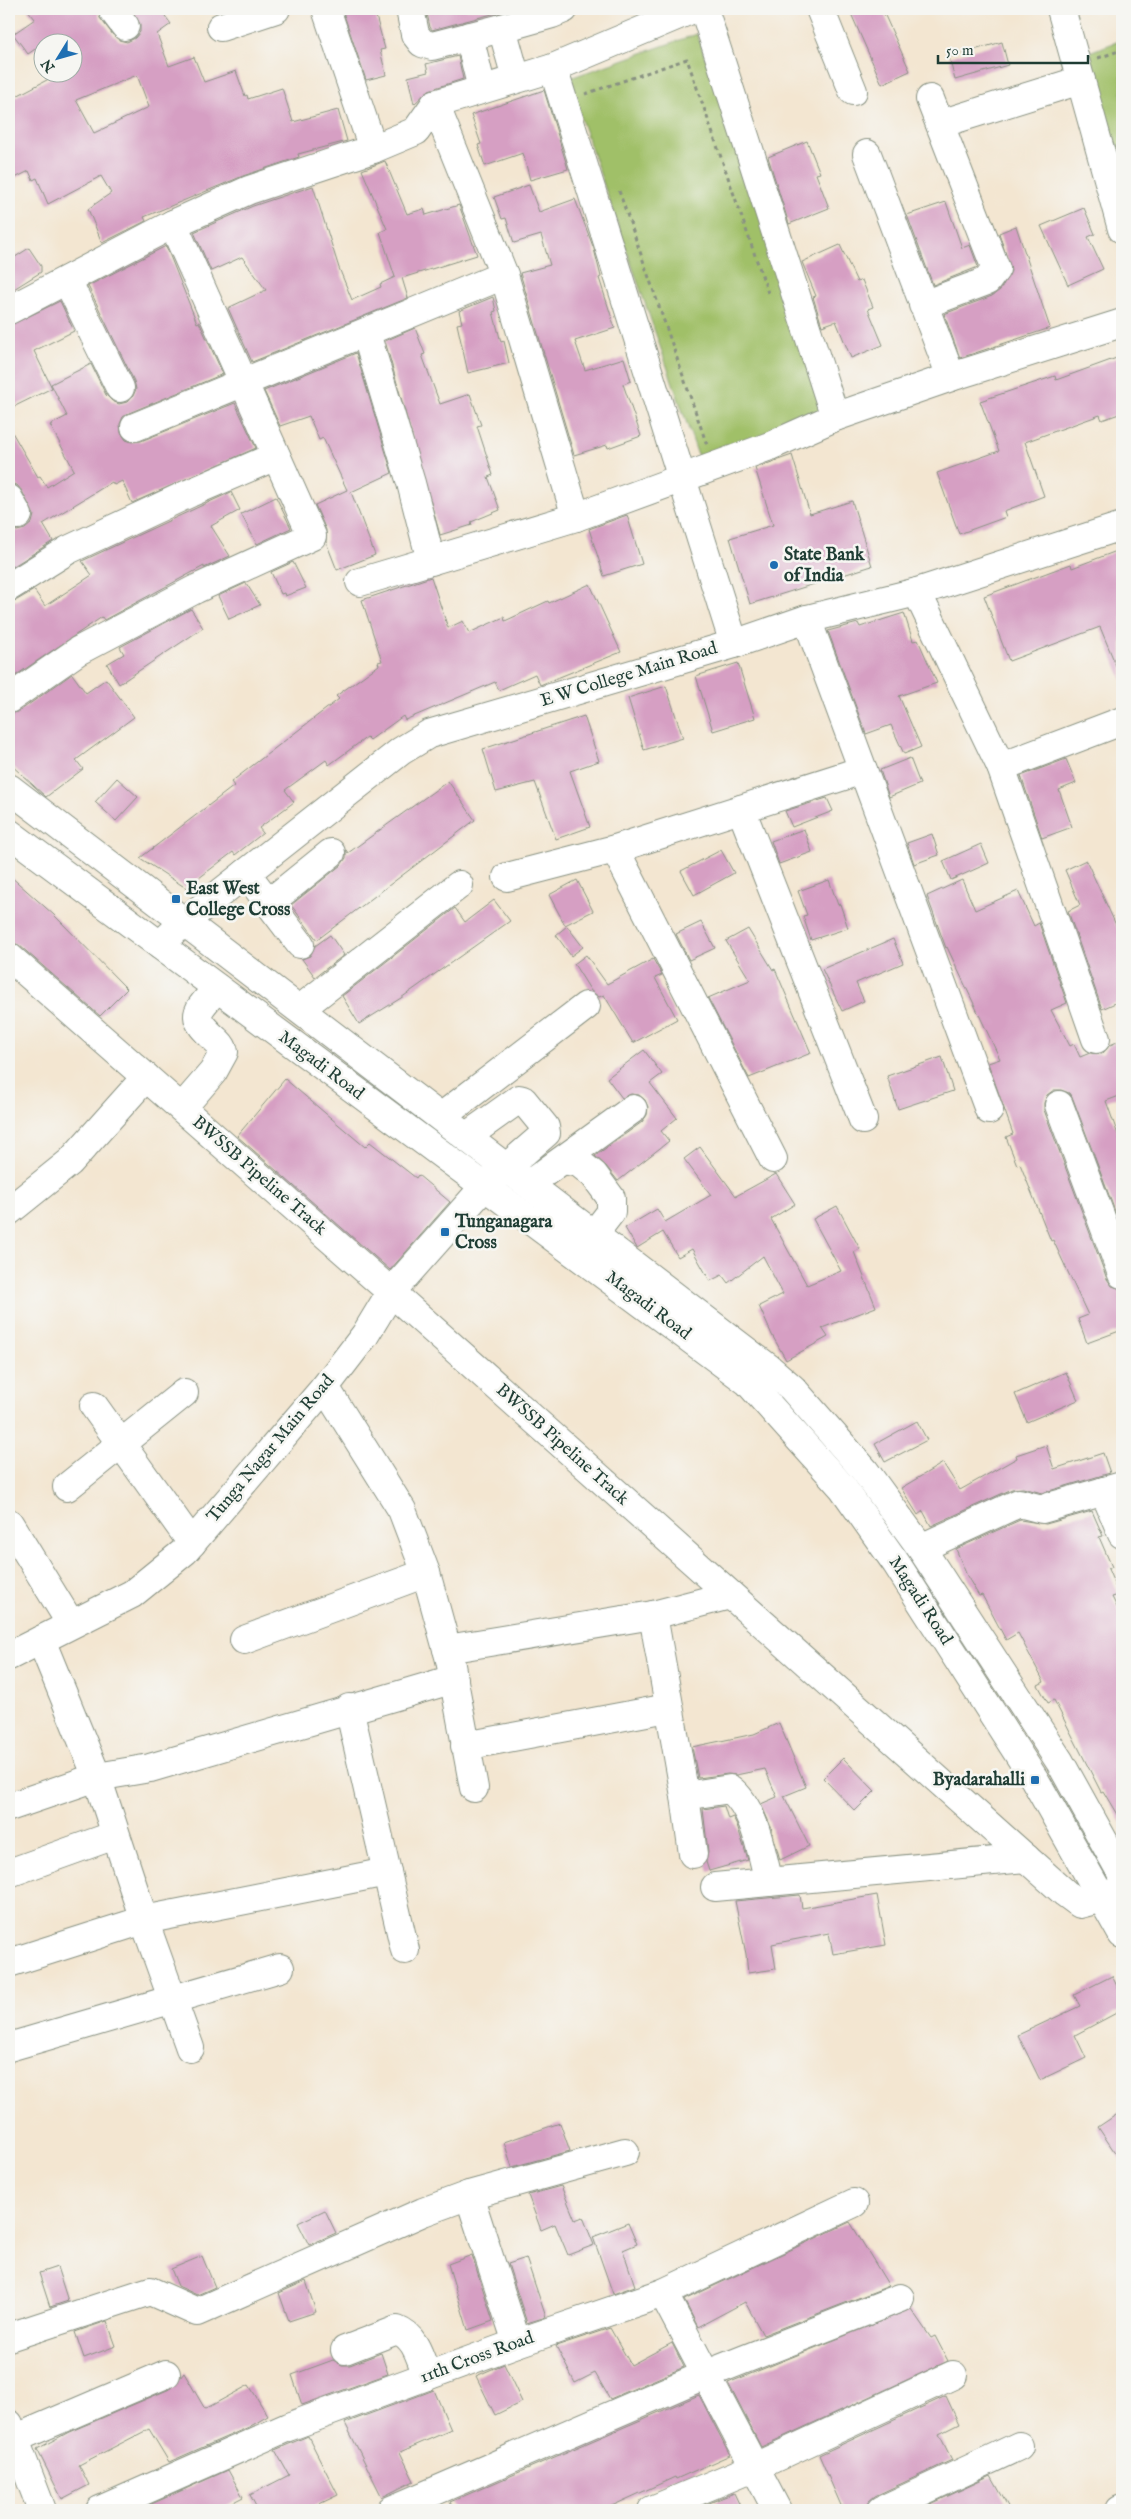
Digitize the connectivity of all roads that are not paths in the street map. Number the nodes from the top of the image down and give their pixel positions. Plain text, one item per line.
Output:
1 (276, 9) edge
2 (326, 9) edge
3 (410, 9) edge
4 (564, 9) edge
5 (692, 9) edge
6 (704, 9) edge
7 (820, 9) edge
8 (1062, 9) edge
9 (646, 18) edge
10 (221, 27) dead end
11 (502, 28) junction
12 (469, 36) junction
13 (553, 68) junction
14 (516, 78) junction
15 (1081, 80) junction
16 (482, 89) junction
17 (854, 92) dead end
18 (930, 99) dead end
19 (435, 104) junction
20 (940, 124) junction
21 (373, 149) junction
22 (866, 154) dead end
23 (172, 224) junction
24 (1122, 229) edge
25 (504, 275) junction
26 (67, 280) junction
27 (923, 305) junction
28 (9, 310) edge
29 (1122, 323) edge
30 (366, 333) junction
31 (950, 376) junction
32 (244, 384) junction
33 (120, 388) dead end
34 (835, 417) junction
35 (135, 427) dead end
36 (276, 456) junction
37 (683, 479) junction
38 (576, 517) junction
39 (1122, 526) edge
40 (431, 561) junction
41 (360, 582) dead end
42 (9, 587) edge
43 (917, 592) junction
44 (807, 619) junction
45 (734, 644) junction
46 (9, 699) edge
47 (1120, 727) edge
48 (1001, 767) junction
49 (863, 770) junction
50 (9, 788) edge
51 (741, 809) junction
52 (9, 833) edge
53 (615, 849) junction
54 (331, 853) dead end
55 (246, 873) junction
56 (507, 877) dead end
57 (459, 886) dead end
58 (269, 903) junction
59 (185, 921) junction
60 (300, 944) dead end
61 (160, 945) junction
62 (9, 957) edge
63 (217, 988) junction
64 (586, 1006) dead end
65 (300, 1009) junction
66 (1096, 1039) dead end
67 (146, 1077) junction
68 (1059, 1105) dead end
69 (182, 1108) junction
70 (633, 1109) dead end
71 (989, 1110) dead end
72 (441, 1117) junction
73 (863, 1120) dead end
74 (467, 1136) junction
75 (773, 1159) dead end
76 (562, 1160) junction
77 (507, 1167) junction
78 (529, 1184) junction
79 (485, 1186) junction
80 (9, 1211) edge
81 (594, 1234) junction
82 (1122, 1274) edge
83 (391, 1292) junction
84 (325, 1387) junction
85 (184, 1393) dead end
86 (94, 1406) dead end
87 (121, 1444) junction
88 (67, 1487) dead end
89 (1113, 1489) edge
90 (9, 1524) edge
91 (1122, 1534) edge
92 (192, 1543) junction
93 (921, 1548) junction
94 (426, 1573) junction
95 (730, 1595) junction
96 (653, 1615) junction
97 (71, 1624) junction
98 (41, 1640) junction
99 (244, 1640) dead end
100 (447, 1649) junction
101 (9, 1656) edge
102 (454, 1678) junction
103 (349, 1708) junction
104 (668, 1708) junction
105 (465, 1746) junction
106 (97, 1777) junction
107 (474, 1788) dead end
108 (685, 1796) junction
109 (9, 1806) edge
110 (115, 1834) junction
111 (693, 1854) dead end
112 (1026, 1858) junction
113 (387, 1872) junction
114 (9, 1873) edge
115 (1122, 1874) edge
116 (769, 1882) junction
117 (715, 1887) dead end
118 (1113, 1893) edge
119 (144, 1920) junction
120 (1122, 1934) edge
121 (405, 1950) dead end
122 (9, 1964) edge
123 (280, 1968) dead end
124 (174, 2000) junction
125 (9, 2047) edge
126 (190, 2048) dead end
127 (625, 2152) dead end
128 (469, 2195) junction
129 (854, 2203) dead end
130 (663, 2292) junction
131 (900, 2298) dead end
132 (9, 2337) edge
133 (516, 2343) junction
134 (345, 2350) dead end
135 (166, 2374) dead end
136 (707, 2374) junction
137 (427, 2376) junction
138 (953, 2376) dead end
139 (11, 2431) edge
140 (1019, 2446) dead end
141 (755, 2467) junction
142 (42, 2510) edge
143 (100, 2510) edge
144 (390, 2510) edge
145 (652, 2510) edge
146 (777, 2510) edge
147 (882, 2510) edge

1 - 10 street
2 - 21 street
3 - 12 street
4 - 11 street
5 - 9 street
6 - 34 street
7 - 17 street
8 - 15 street
9 - 13 street
11 - 12 street
11 - 14 street
12 - 16 street
13 - 14 street
13 - 37 street
14 - 16 street
15 - 20 street
15 - 24 street
16 - 19 street
18 - 20 street
19 - 21 street
19 - 25 street
20 - 27 street
21 - 23 street
22 - 27 street
23 - 26 street
23 - 32 street
25 - 30 street
25 - 38 street
26 - 28 street
26 - 33 street
27 - 31 street
29 - 31 street
30 - 32 street
30 - 40 street
31 - 34 street
32 - 35 street
32 - 36 street
34 - 37 street
36 - 42 street
36 - 46 street
37 - 38 street
37 - 45 street
38 - 40 street
39 - 43 street, E W College Main Road
40 - 41 street
43 - 44 street, E W College Main Road
43 - 48 street
44 - 45 street, E W College Main Road
44 - 49 street
45 - 55 street, E W College Main Road
47 - 48 street
48 - 66 street
49 - 51 street
49 - 71 street
50 - 59 street, Magadi Road
51 - 53 street
51 - 73 street
52 - 61 street, Magadi Road
53 - 56 street
53 - 75 street
54 - 58 street
55 - 58 street
55 - 59 street, E W College Main Road
57 - 65 street
58 - 60 street
59 - 61 street, E W College Main Road
59 - 65 street, Magadi Road
61 - 63 street, Magadi Road
62 - 67 street, BWSSB Pipeline Track
63 - 69 street
63 - 79 street, Magadi Road
64 - 72 street
65 - 72 street, Magadi Road
67 - 69 street, BWSSB Pipeline Track
67 - 80 street
68 - 82 street
69 - 83 street, BWSSB Pipeline Track
70 - 76 street
72 - 74 street, Magadi Road
74 - 77 street, Magadi Road
74 - 77 street, Tunga Nagar Main Road
76 - 78 street
76 - 81 street
77 - 78 street, Magadi Road
77 - 79 street, Tunga Nagar Main Road
78 - 81 street, Magadi Road
79 - 83 street, Tunga Nagar Main Road
79 - 118 street, Magadi Road
81 - 93 street, Magadi Road
83 - 84 street, Tunga Nagar Main Road
83 - 95 street, BWSSB Pipeline Track
84 - 92 street, Tunga Nagar Main Road
84 - 94 street
85 - 87 street
86 - 87 street
87 - 88 street
87 - 92 street
89 - 91 street
89 - 93 street
90 - 97 street
92 - 97 street, Tunga Nagar Main Road
93 - 115 street, Magadi Road
94 - 99 street
94 - 100 street
95 - 96 street
95 - 112 street, BWSSB Pipeline Track
96 - 100 street
96 - 104 street
97 - 98 street, Tunga Nagar Main Road
98 - 101 street, Tunga Nagar Main Road
98 - 106 street
100 - 102 street
102 - 103 street
102 - 105 street
103 - 106 street
103 - 113 street
104 - 105 street
104 - 108 street
105 - 107 street
106 - 109 street
106 - 110 street
108 - 111 street
108 - 116 street
110 - 114 street
110 - 119 street
112 - 116 street
112 - 118 street, BWSSB Pipeline Track
113 - 119 street
113 - 121 street
116 - 117 street
118 - 120 street, Magadi Road
119 - 122 street
119 - 124 street
123 - 124 street
124 - 125 street
124 - 126 street
127 - 128 street
128 - 132 street
128 - 133 street
129 - 130 street, 11th Cross Road
130 - 133 street, 11th Cross Road
130 - 136 street
131 - 136 street
133 - 137 street, 11th Cross Road
134 - 137 street
135 - 139 street
136 - 141 street
136 - 144 street
137 - 143 street, 11th Cross Road
138 - 141 street
139 - 142 street
140 - 147 street
141 - 145 street
141 - 146 street

